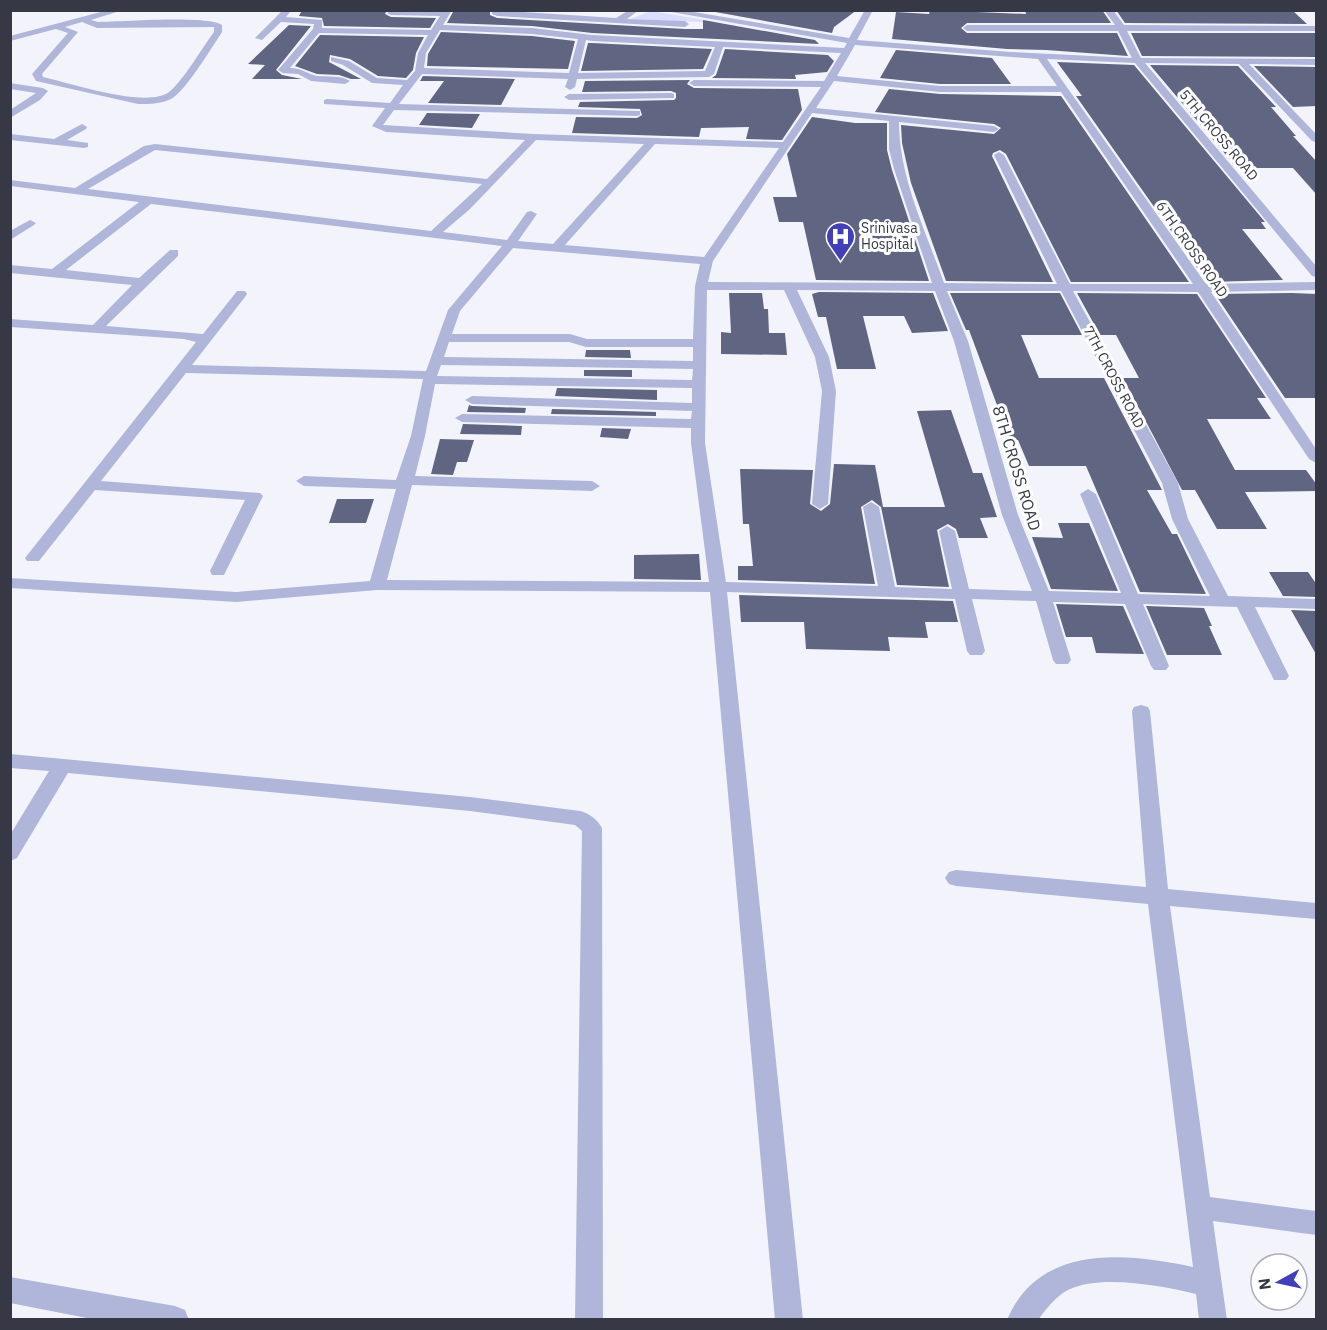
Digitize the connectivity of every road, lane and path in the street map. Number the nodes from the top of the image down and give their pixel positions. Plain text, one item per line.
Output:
1 (100, 10) edge
2 (119, 10) edge
3 (287, 10) edge
4 (496, 10) edge
5 (635, 10) edge
6 (664, 10) edge
7 (734, 10) edge
8 (869, 10) edge
9 (1108, 10) edge
10 (391, 12) edge
11 (446, 12) edge
12 (279, 19) junction
13 (718, 19) junction
14 (83, 20) junction
15 (618, 21) junction
16 (746, 24) junction
17 (97, 25) junction
18 (57, 27) junction
19 (1317, 28) edge
20 (1122, 29) junction
21 (317, 30) junction
22 (434, 30) junction
23 (375, 31) junction
24 (74, 32) junction
25 (10, 34) edge
26 (583, 36) junction
27 (259, 38) dead end
28 (10, 39) edge
29 (720, 44) junction
30 (849, 46) junction
31 (962, 51) junction
32 (1041, 57) junction
33 (334, 59) dead end
34 (1138, 61) junction
35 (1242, 62) junction
36 (1317, 62) edge
37 (475, 63) dead end
38 (419, 67) junction
39 (690, 74) junction
40 (574, 76) junction
41 (829, 81) junction
42 (409, 83) junction
43 (11, 86) edge
44 (1062, 88) junction
45 (671, 96) dead end
46 (569, 97) junction
47 (454, 99) dead end
48 (395, 103) junction
49 (809, 110) junction
50 (564, 112) junction
51 (637, 113) dead end
52 (10, 115) edge
53 (894, 119) junction
54 (82, 127) dead end
55 (994, 129) dead end
56 (10, 137) edge
57 (532, 137) junction
58 (1317, 139) edge
59 (652, 141) junction
60 (56, 142) junction
61 (785, 145) junction
62 (84, 146) dead end
63 (999, 155) dead end
64 (489, 182) junction
65 (10, 183) edge
66 (77, 191) junction
67 (149, 200) junction
68 (531, 214) dead end
69 (30, 223) dead end
70 (433, 235) junction
71 (10, 237) edge
72 (510, 244) junction
73 (555, 249) junction
74 (174, 253) dead end
75 (707, 261) junction
76 (10, 269) edge
77 (55, 273) junction
78 (1317, 273) edge
79 (142, 282) junction
80 (701, 286) junction
81 (939, 286) junction
82 (1317, 286) edge
83 (789, 287) junction
84 (1065, 287) junction
85 (1202, 288) junction
86 (241, 294) dead end
87 (10, 322) edge
88 (96, 329) junction
89 (444, 338) junction
90 (204, 341) junction
91 (700, 343) junction
92 (700, 365) junction
93 (182, 369) junction
94 (432, 372) junction
95 (699, 384) junction
96 (472, 400) dead end
97 (699, 415) junction
98 (462, 418) dead end
99 (1317, 459) edge
100 (304, 481) dead end
101 (403, 483) junction
102 (89, 485) junction
103 (592, 486) dead end
104 (1088, 494) dead end
105 (820, 504) dead end
106 (871, 507) dead end
107 (947, 531) dead end
108 (33, 558) dead end
109 (218, 571) dead end
110 (10, 583) edge
111 (377, 585) junction
112 (718, 587) junction
113 (887, 591) junction
114 (962, 593) junction
115 (1043, 597) junction
116 (1133, 599) junction
117 (1222, 602) junction
118 (1244, 603) junction
119 (1317, 604) edge
120 (976, 651) dead end
121 (1062, 660) dead end
122 (1160, 666) dead end
123 (1280, 676) dead end
124 (1141, 711) dead end
125 (10, 761) edge
126 (62, 766) junction
127 (10, 853) edge
128 (956, 878) dead end
129 (1158, 897) junction
130 (1317, 911) edge
131 (1197, 1207) junction
132 (1317, 1223) edge
133 (1207, 1283) junction
134 (10, 1290) edge
135 (175, 1320) edge
136 (589, 1320) edge
137 (789, 1320) edge
138 (1021, 1320) edge
139 (1213, 1320) edge

1 - 25 street
2 - 14 street
3 - 12 street
4 - 15 street
5 - 15 street
6 - 13 street
7 - 13 street
8 - 30 street
9 - 20 street, 5TH CROSS ROAD
10 - 11 street
10 - 23 street
11 - 22 street
12 - 21 street
12 - 27 street
13 - 16 street
14 - 17 street
14 - 18 street
15 - 16 street
16 - 30 street
17 - 24 street
17 - 24 street
18 - 24 street
18 - 28 street
19 - 20 street
20 - 31 street
20 - 34 street, 5TH CROSS ROAD
21 - 23 street
21 - 48 street
22 - 23 street
22 - 26 street
22 - 38 street
26 - 29 street
26 - 40 street
29 - 30 street
29 - 39 street
30 - 31 street
30 - 41 street
31 - 32 street
32 - 34 street
32 - 44 street, 6TH CROSS ROAD
33 - 42 street
34 - 35 street
34 - 78 street, 5TH CROSS ROAD
35 - 36 street
35 - 58 street
37 - 38 street
38 - 40 street
38 - 42 street
39 - 40 street
39 - 41 street
40 - 46 street
41 - 44 street
41 - 49 street
42 - 48 street
43 - 52 street
44 - 85 street, 6TH CROSS ROAD
45 - 46 street
46 - 50 street
47 - 48 street
48 - 50 street
48 - 57 street
49 - 53 street
49 - 61 street
50 - 51 street
53 - 55 street
53 - 81 street, 8TH CROSS ROAD
54 - 60 street
56 - 60 street
57 - 59 street
57 - 64 street
59 - 61 street
59 - 73 street
60 - 62 street
61 - 75 street
63 - 84 street, 7TH CROSS ROAD
64 - 66 street
64 - 70 street
65 - 66 street
66 - 67 street
67 - 70 street
67 - 77 street
68 - 72 street
69 - 71 street
70 - 72 street
72 - 73 street
72 - 89 street
73 - 75 street
74 - 79 street
75 - 80 street
76 - 77 street
77 - 79 street
79 - 88 street
80 - 83 street
80 - 91 street
81 - 83 street
81 - 84 street
81 - 115 street, 8TH CROSS ROAD
82 - 85 street
83 - 105 street
84 - 85 street
84 - 117 street, 7TH CROSS ROAD
85 - 99 street, 6TH CROSS ROAD
86 - 90 street
87 - 88 street
88 - 90 street
89 - 91 street
89 - 94 street
90 - 93 street
91 - 92 street
92 - 94 street
92 - 95 street
93 - 94 street
93 - 102 street
94 - 95 street
94 - 101 street
95 - 97 street
96 - 97 street
97 - 98 street
97 - 112 street
100 - 101 street
101 - 103 street
101 - 111 street
102 - 108 street
102 - 109 street
104 - 116 street
106 - 113 street
107 - 114 street
110 - 111 street
111 - 112 street
112 - 113 street
112 - 137 street
113 - 114 street
114 - 115 street
114 - 120 street
115 - 116 street
115 - 121 street, 8TH CROSS ROAD
116 - 117 street
116 - 122 street
117 - 118 street
118 - 119 street
118 - 123 street
124 - 129 street
125 - 126 street
126 - 127 street
126 - 136 street
128 - 129 street
129 - 130 street
129 - 131 street
131 - 132 street
131 - 133 street
133 - 138 street
133 - 139 street
134 - 135 street

